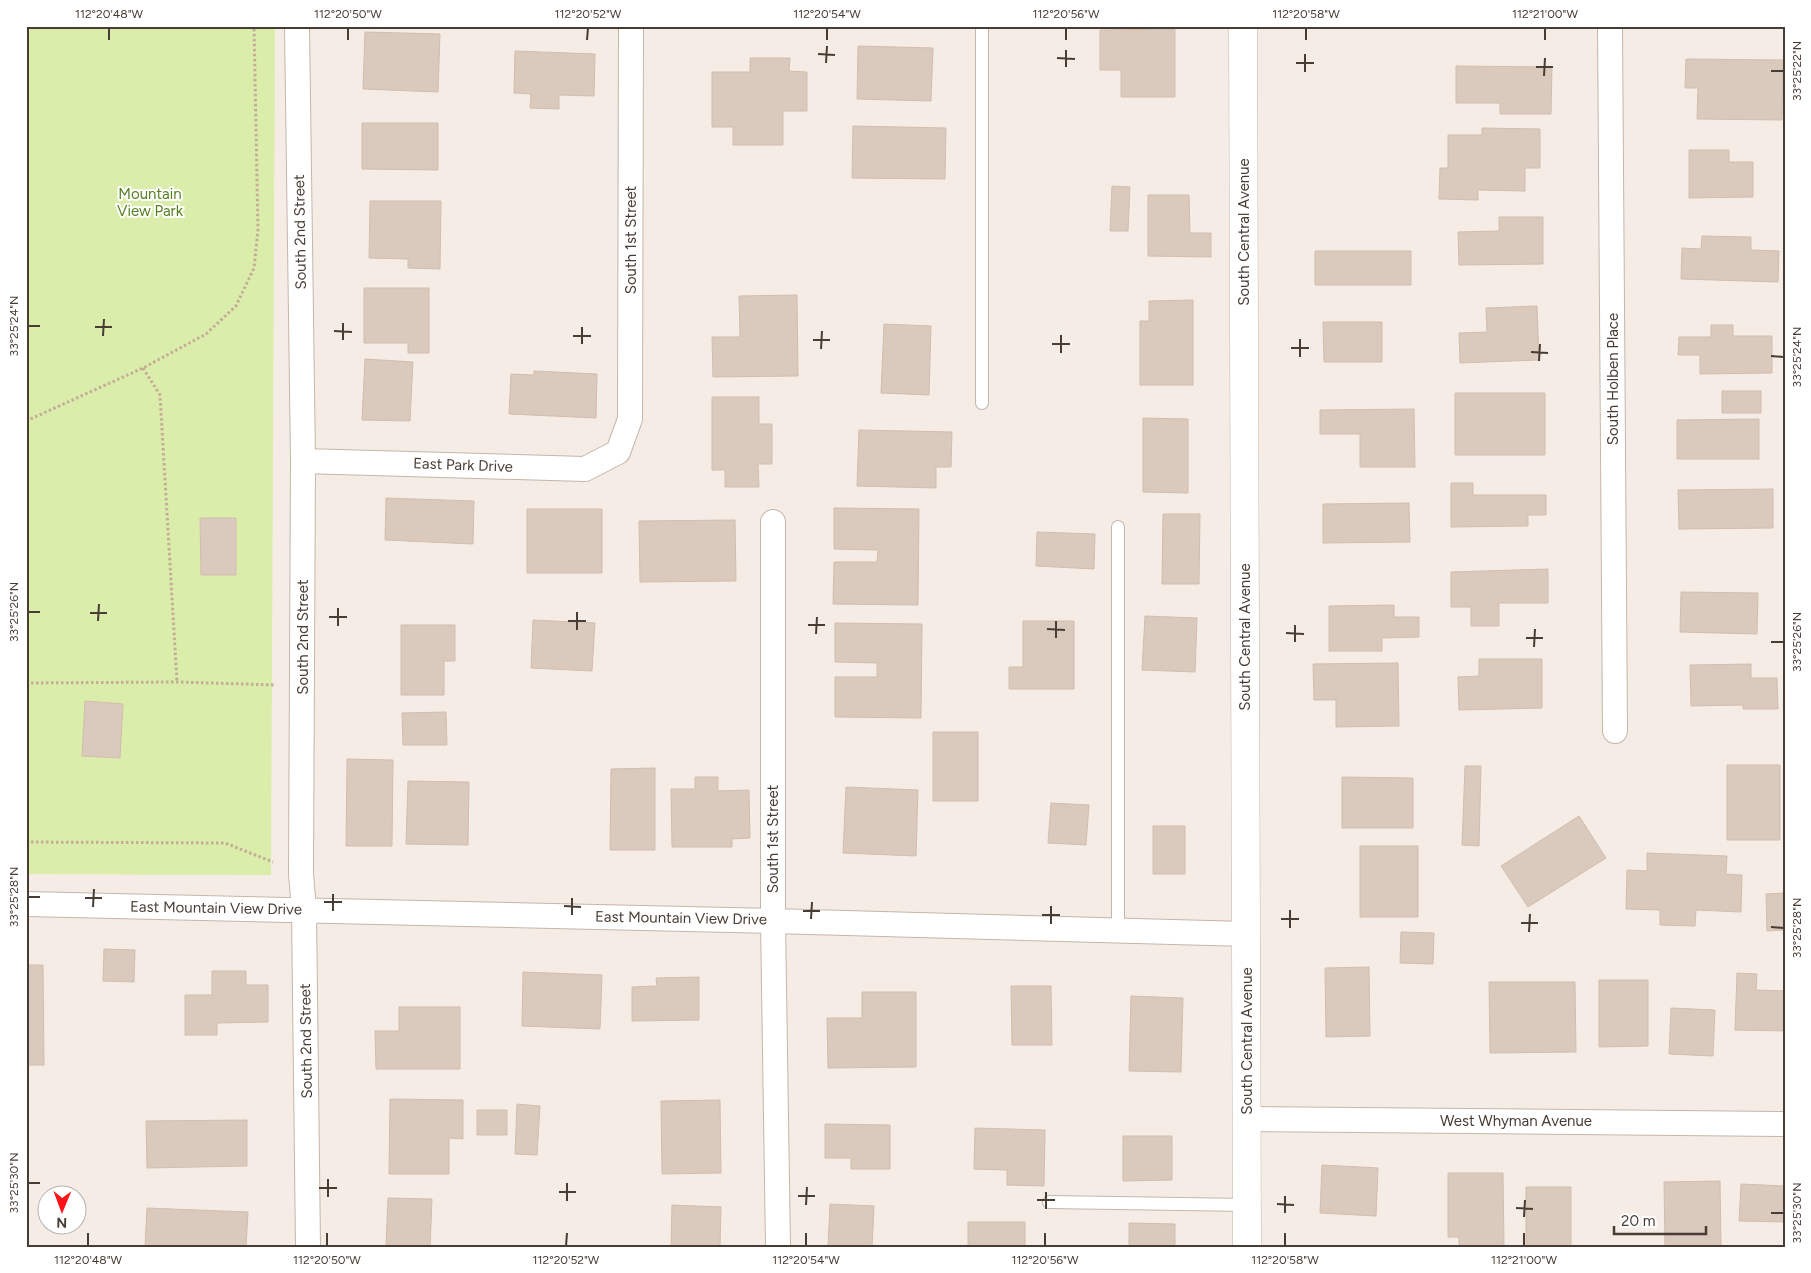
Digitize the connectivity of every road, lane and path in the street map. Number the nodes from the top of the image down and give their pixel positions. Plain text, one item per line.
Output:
1 (254, 26) edge
2 (297, 26) edge
3 (631, 26) edge
4 (982, 26) edge
5 (1243, 26) edge
6 (1610, 26) edge
7 (143, 368) junction
8 (982, 403) dead end
9 (26, 420) edge
10 (618, 452) joint
11 (304, 461) junction
12 (773, 522) dead end
13 (1118, 527) dead end
14 (177, 682) junction
15 (26, 683) edge
16 (303, 686) junction
17 (1615, 731) dead end
18 (26, 842) edge
19 (301, 874) junction
20 (26, 904) edge
21 (304, 910) junction
22 (773, 921) junction
23 (1118, 930) junction
24 (1246, 934) junction
25 (1248, 1119) junction
26 (1785, 1124) edge
27 (1049, 1202) dead end
28 (1248, 1205) junction
29 (308, 1247) edge
30 (778, 1247) edge
31 (1248, 1247) edge

1 - 7 path
2 - 11 street, South 2nd Street
3 - 10 street, South 1st Street
4 - 8 lane
5 - 24 street, South Central Avenue
6 - 17 street, South Holben Place
7 - 9 path
7 - 14 path
10 - 11 street, East Park Drive
11 - 16 street, South 2nd Street
12 - 22 street, South 1st Street
13 - 23 lane
14 - 15 path
14 - 16 path
16 - 19 street, South 2nd Street
18 - 19 path
19 - 21 street, South 2nd Street
20 - 21 street, East Mountain View Drive
21 - 22 street, East Mountain View Drive
21 - 29 street, South 2nd Street
22 - 23 street, East Mountain View Drive
22 - 30 street, South 1st Street
23 - 24 street, East Mountain View Drive
24 - 25 street, South Central Avenue
25 - 26 street, West Whyman Avenue
25 - 28 street, South Central Avenue
27 - 28 lane
28 - 31 street, South Central Avenue

